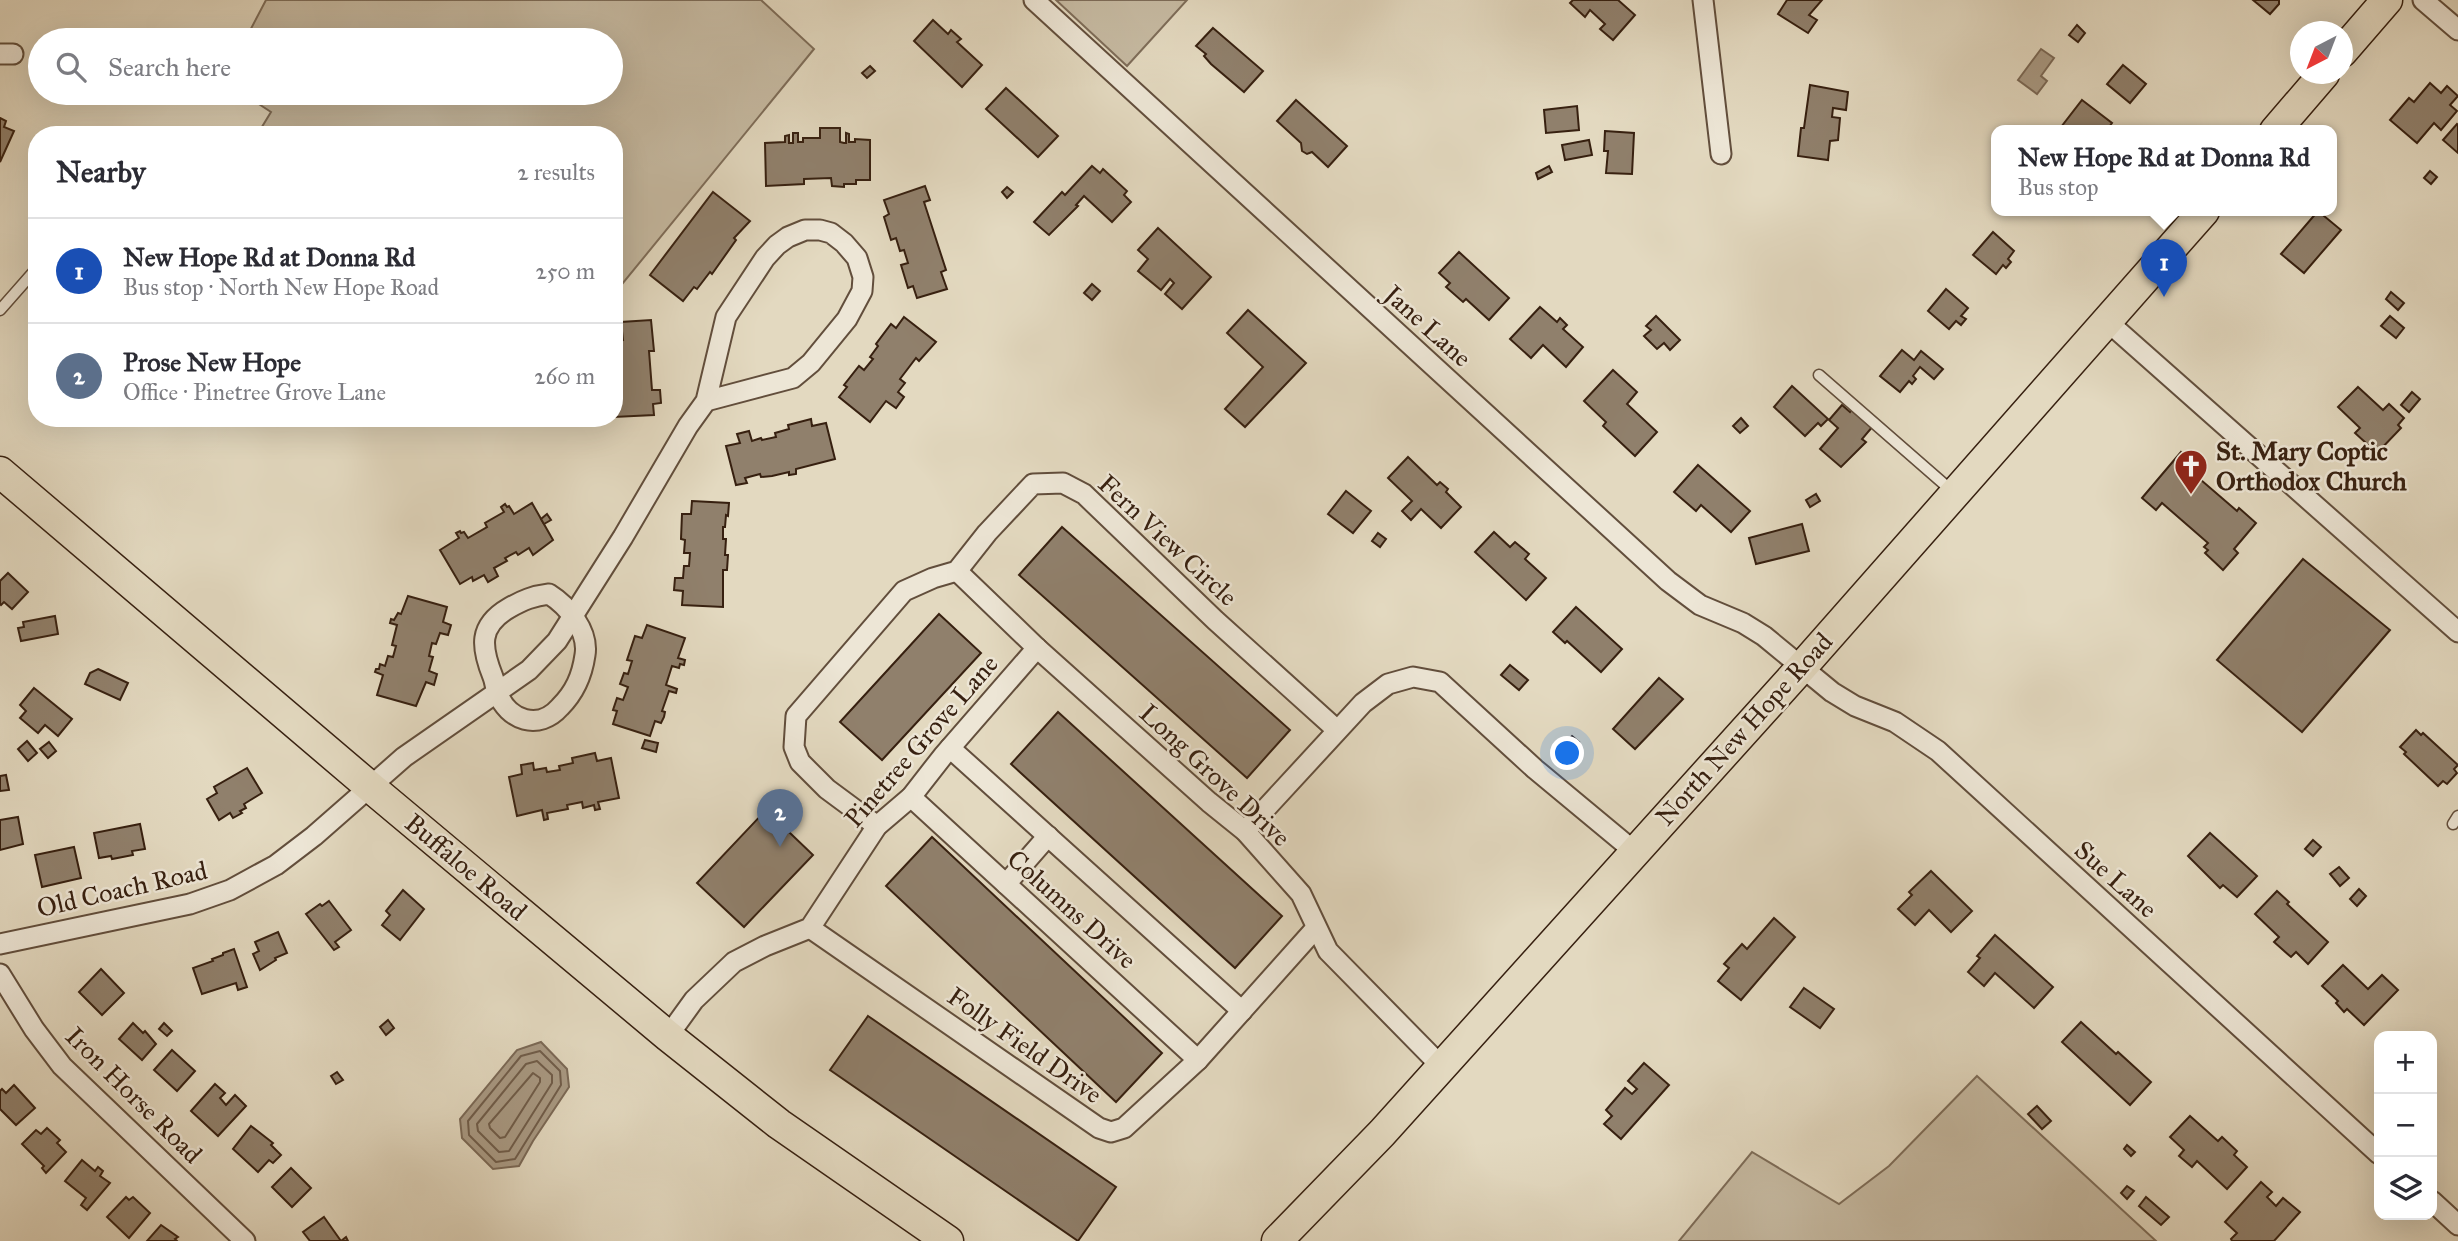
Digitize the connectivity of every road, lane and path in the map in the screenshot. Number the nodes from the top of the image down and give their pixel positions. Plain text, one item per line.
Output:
1 (1034, 0) edge
2 (1703, 0) edge
3 (2387, 0) edge
4 (2423, 0) edge
5 (2458, 30) edge
6 (2353, 40) edge
7 (2315, 84) edge
8 (2280, 125) edge
9 (1721, 154) dead end
10 (2200, 216) edge
11 (28, 278) edge
12 (0, 310) edge
13 (2108, 322) junction
14 (1819, 375) dead end
15 (706, 401) junction
16 (0, 472) edge
17 (1955, 494) junction
18 (957, 571) junction
19 (573, 614) junction
20 (2458, 632) edge
21 (1037, 648) junction
22 (1801, 668) junction
23 (497, 694) junction
24 (1338, 730) junction
25 (950, 748) junction
26 (377, 780) junction
27 (911, 797) junction
28 (877, 826) junction
29 (1245, 831) junction
30 (1048, 836) junction
31 (1634, 852) junction
32 (1006, 884) junction
33 (810, 928) junction
34 (1316, 928) junction
35 (0, 944) edge
36 (0, 974) edge
37 (1242, 1011) junction
38 (668, 1036) junction
39 (1198, 1060) junction
40 (1441, 1066) junction
41 (2374, 1149) edge
42 (2437, 1206) edge
43 (2458, 1225) edge
44 (245, 1241) edge
45 (948, 1241) edge
46 (1277, 1241) edge

1 - 22 street, Jane Lane
2 - 9 street
3 - 6 main road
4 - 5 street
7 - 8 main road
10 - 13 main road, North New Hope Road
11 - 12 lane
13 - 17 main road, North New Hope Road
13 - 20 street
14 - 17 lane
15 - 15 street
15 - 19 street, Old Coach Road
16 - 26 main road, Buffaloe Road
17 - 22 main road, North New Hope Road
18 - 21 street, Long Grove Drive
18 - 24 street, Fern View Circle
18 - 28 street
19 - 23 street, Old Coach Road
19 - 23 street
19 - 23 street
21 - 25 street, Pinetree Grove Lane
21 - 29 street, Long Grove Drive
22 - 31 main road, North New Hope Road
22 - 41 street, Sue Lane
23 - 26 street, Old Coach Road
24 - 29 street
24 - 31 street
25 - 27 street, Pinetree Grove Lane
25 - 30 street
26 - 35 street, Old Coach Road
26 - 38 main road, Buffaloe Road
27 - 28 street, Pinetree Grove Lane
27 - 32 street, Columns Drive
28 - 33 street, Pinetree Grove Lane
29 - 34 street, Long Grove Drive
30 - 32 street
30 - 37 street
31 - 40 main road, North New Hope Road
32 - 39 street, Columns Drive
33 - 38 street
33 - 39 street, Folly Field Drive
34 - 37 street, Folly Field Drive
34 - 40 street, Long Grove Drive
36 - 44 street, Iron Horse Road
37 - 39 street, Folly Field Drive
38 - 45 main road, Buffaloe Road
40 - 46 main road, North New Hope Road
42 - 43 street

